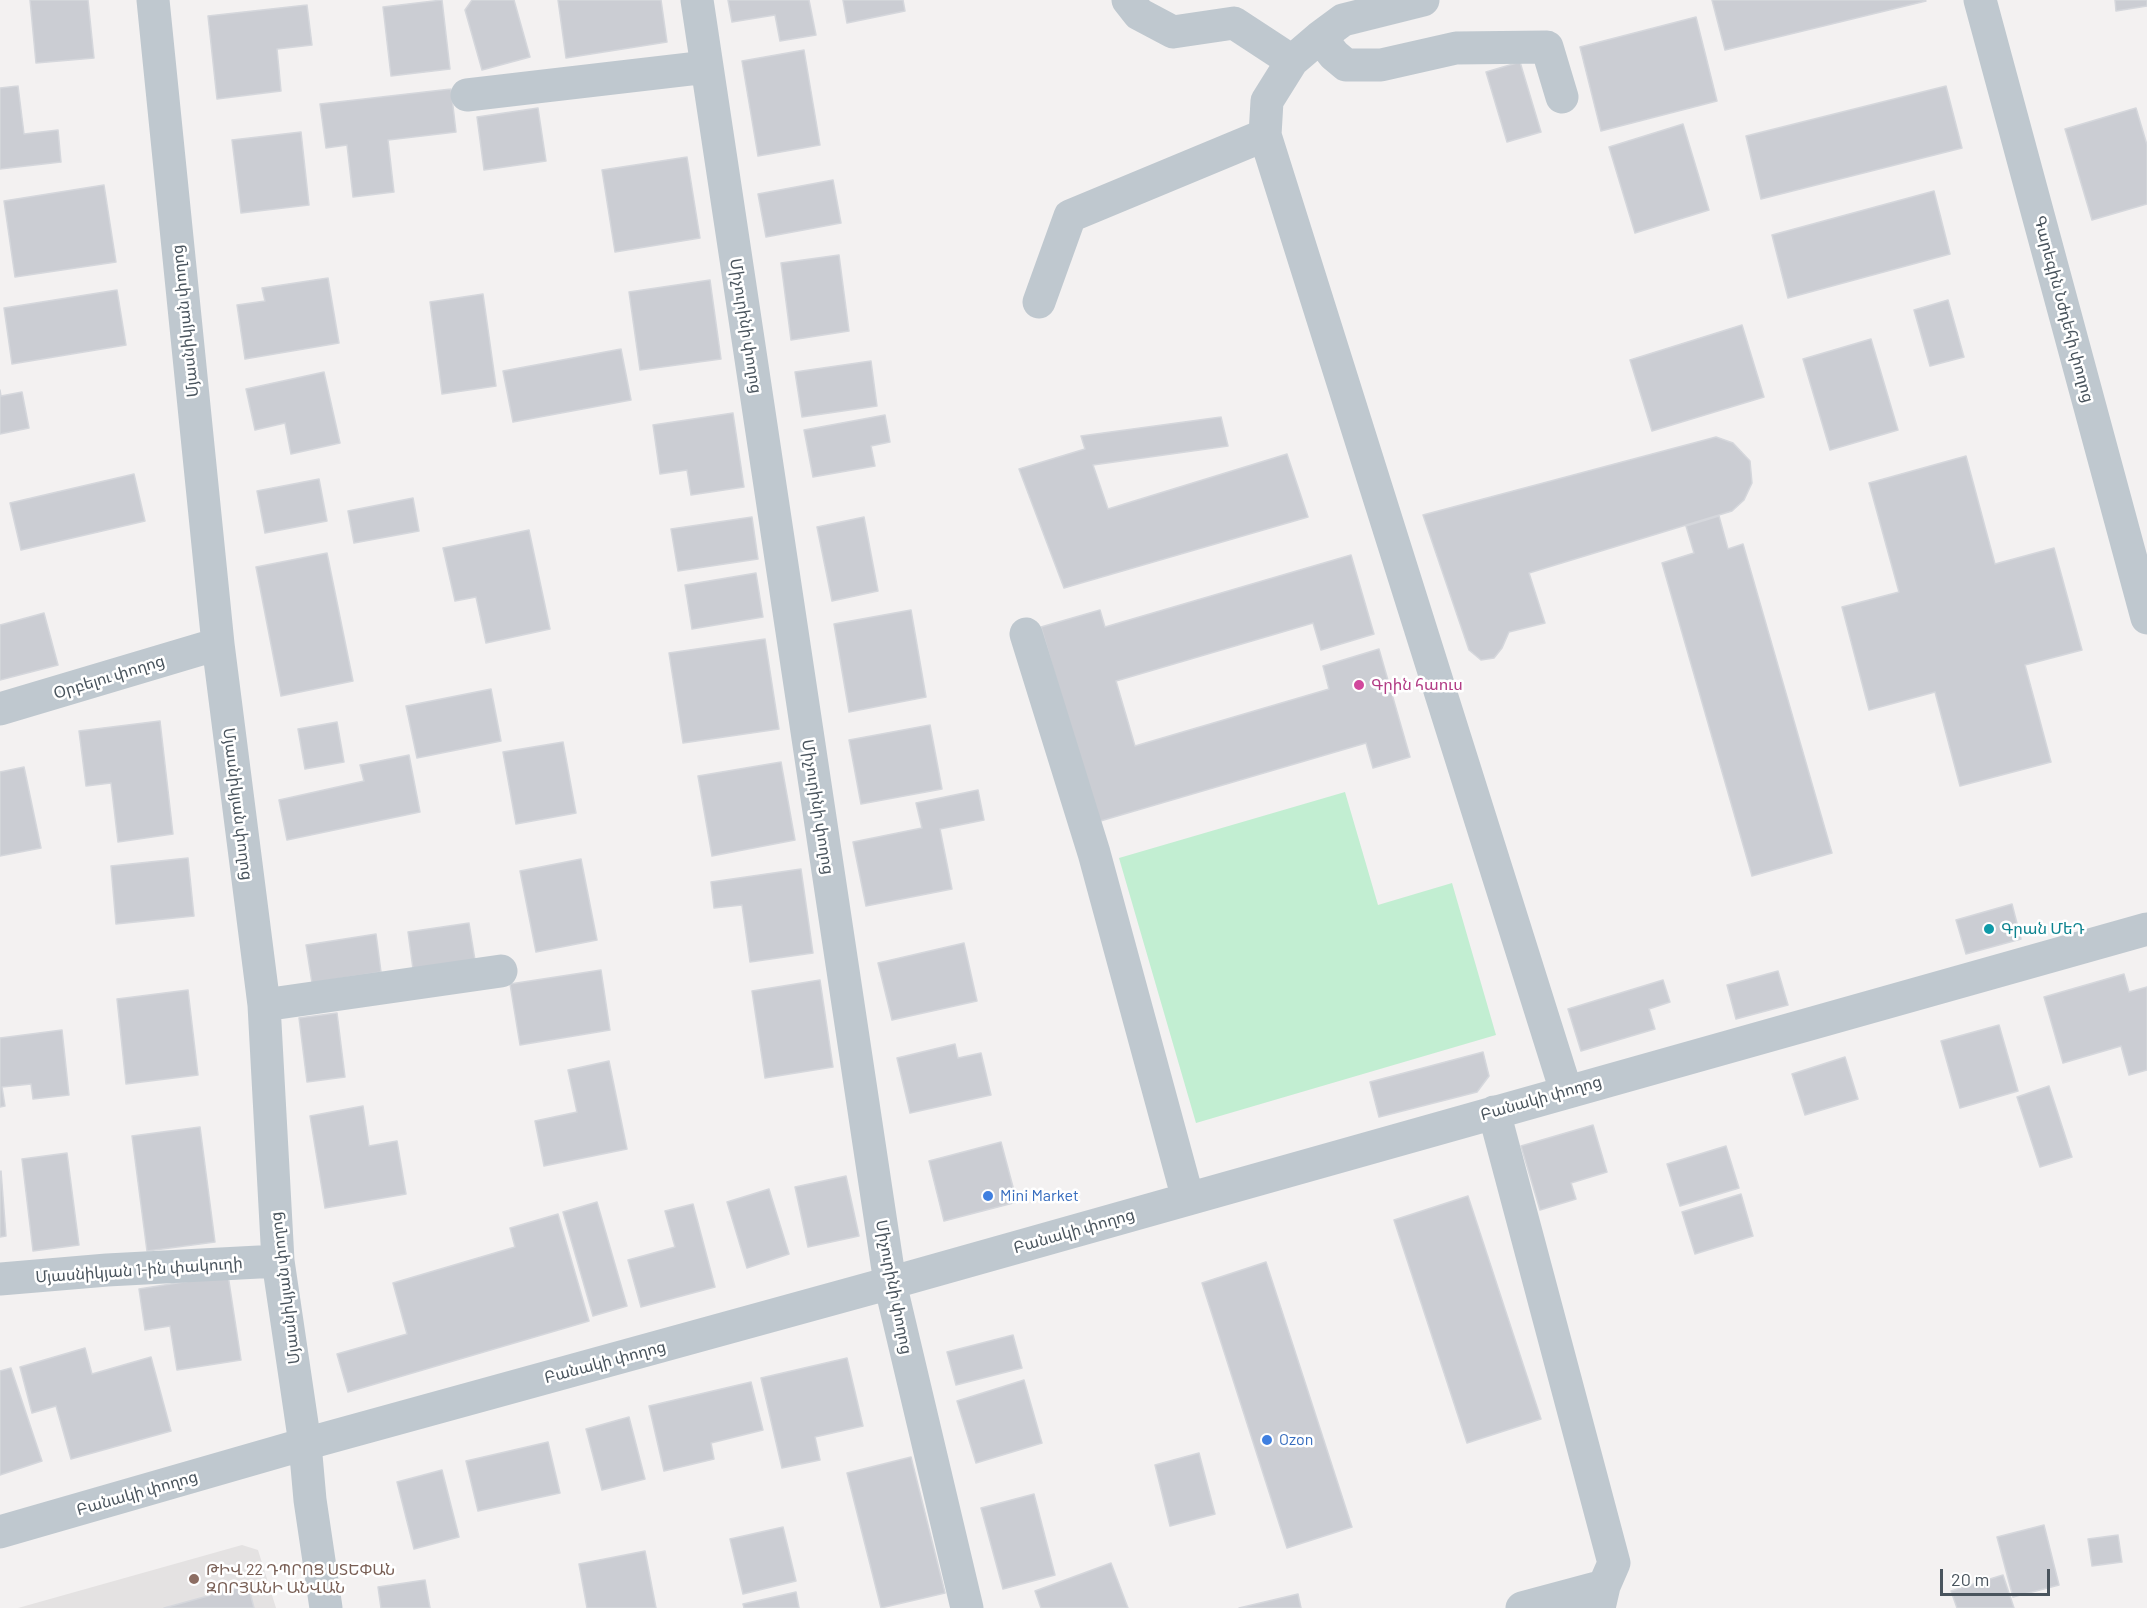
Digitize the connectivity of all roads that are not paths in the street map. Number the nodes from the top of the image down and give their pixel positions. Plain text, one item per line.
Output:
1 (153, 0) edge
2 (697, 0) edge
3 (1128, 0) edge
4 (1423, 0) edge
5 (1980, 0) edge
6 (1320, 37) junction
7 (1292, 61) junction
8 (707, 67) junction
9 (467, 95) dead end
10 (1562, 97) dead end
11 (1265, 135) junction
12 (1039, 302) dead end
13 (2147, 618) edge
14 (1026, 634) dead end
15 (218, 644) junction
16 (0, 710) edge
17 (2147, 929) edge
18 (501, 971) dead end
19 (264, 1005) junction
20 (1566, 1091) junction
21 (1494, 1112) junction
22 (1188, 1199) junction
23 (278, 1261) junction
24 (0, 1279) edge
25 (890, 1283) junction
26 (305, 1444) junction
27 (0, 1532) edge
28 (1602, 1597) edge
29 (326, 1608) edge
30 (967, 1608) edge
31 (1522, 1608) edge

1 - 15 street, Մյասնիկյան փողոց
2 - 8 street, Միչուրինի փողոց
3 - 7 street
4 - 6 street
5 - 13 street, Գարեգին Նժդեհի փողոց
6 - 7 street
6 - 10 street
7 - 11 street
8 - 9 street
8 - 25 street, Միչուրինի փողոց
11 - 12 street
11 - 20 street
14 - 22 street
15 - 16 street, Օրբելու փողոց
15 - 19 street, Մյասնիկյան փողոց
17 - 20 street, Բանակի փողոց
18 - 19 street
19 - 23 street, Մյասնիկյան փողոց
20 - 21 street, Բանակի փողոց
21 - 22 street, Բանակի փողոց
21 - 28 street
22 - 25 street, Բանակի փողոց
23 - 24 street, Մյասնիկյան 1-ին փակուղի
23 - 26 street, Մյասնիկյան փողոց
25 - 26 street, Բանակի փողոց
25 - 30 street, Միչուրինի փողոց
26 - 27 street, Բանակի փողոց
26 - 29 street, Մյասնիկյան փողոց
28 - 31 street

